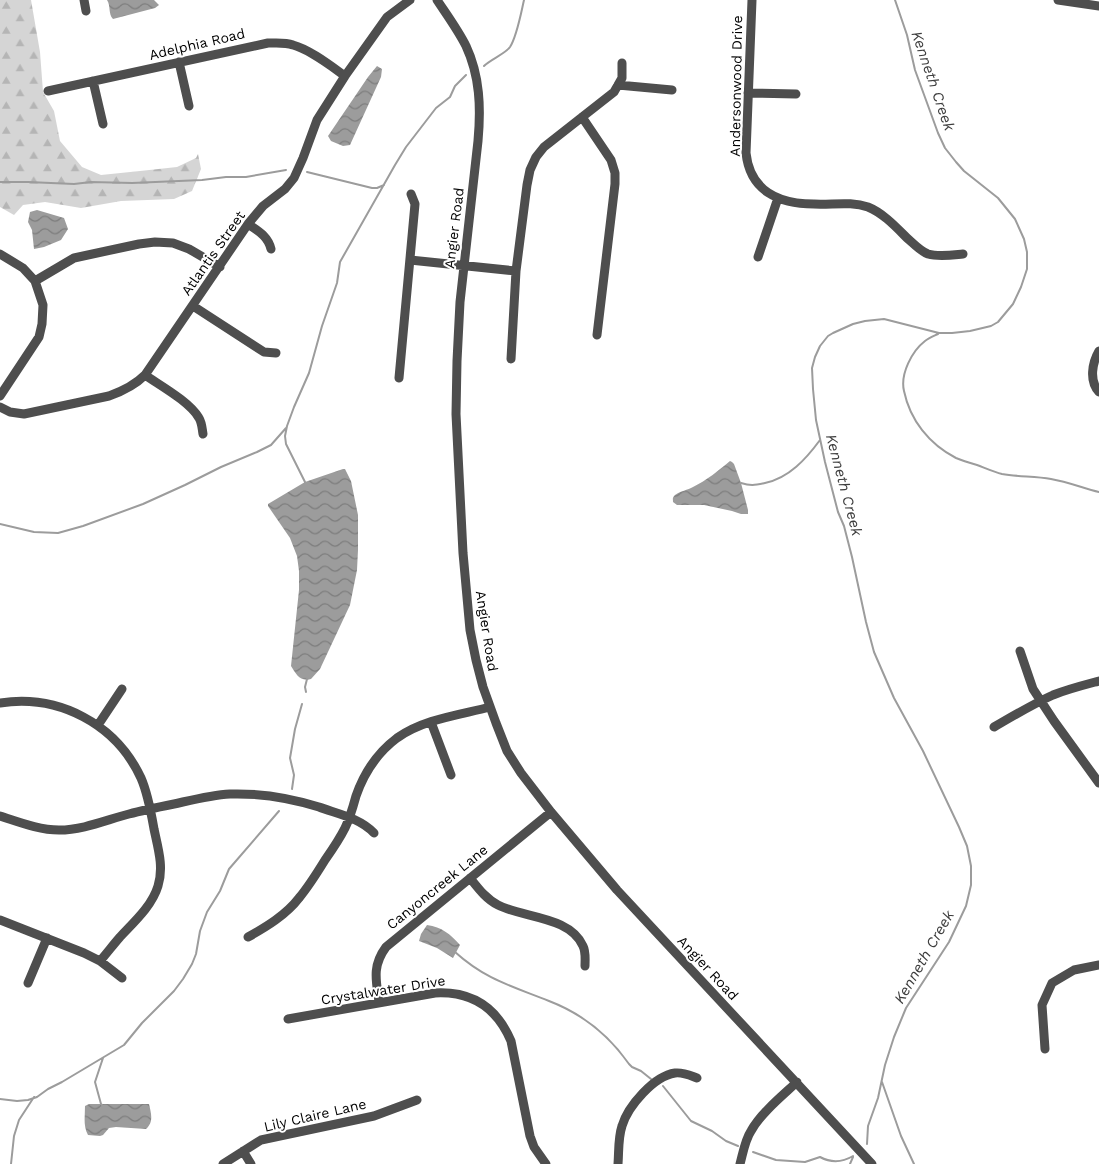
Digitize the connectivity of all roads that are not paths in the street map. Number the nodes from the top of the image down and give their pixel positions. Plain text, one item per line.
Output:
1 (84, 0) edge
2 (410, 0) edge
3 (437, 0) edge
4 (752, 0) edge
5 (1058, 0) edge
6 (1099, 6) edge
7 (86, 11) dead end
8 (179, 62) junction
9 (622, 63) dead end
10 (345, 76) junction
11 (93, 81) junction
12 (618, 85) junction
13 (48, 90) dead end
14 (672, 90) dead end
15 (748, 93) junction
16 (796, 94) dead end
17 (189, 106) dead end
18 (582, 117) junction
19 (103, 124) dead end
20 (411, 194) dead end
21 (778, 198) junction
22 (248, 224) junction
23 (271, 249) dead end
24 (0, 254) edge
25 (963, 254) dead end
26 (758, 257) dead end
27 (410, 260) junction
28 (463, 266) junction
29 (220, 267) junction
30 (516, 271) junction
31 (35, 281) junction
32 (193, 306) junction
33 (597, 335) dead end
34 (1099, 351) edge
35 (276, 353) dead end
36 (511, 359) dead end
37 (145, 375) junction
38 (399, 378) dead end
39 (1099, 392) edge
40 (0, 396) edge
41 (0, 408) edge
42 (203, 434) dead end
43 (1020, 651) dead end
44 (1099, 681) edge
45 (122, 689) dead end
46 (1041, 702) junction
47 (0, 703) edge
48 (490, 707) junction
49 (431, 722) junction
50 (98, 725) junction
51 (994, 727) dead end
52 (450, 775) dead end
53 (1099, 783) edge
54 (151, 809) junction
55 (551, 812) junction
56 (0, 816) edge
57 (349, 817) junction
58 (374, 833) dead end
59 (470, 878) junction
60 (0, 920) edge
61 (248, 937) dead end
62 (47, 938) junction
63 (100, 961) junction
64 (1099, 964) edge
65 (586, 966) dead end
66 (122, 978) dead end
67 (28, 983) dead end
68 (380, 1002) junction
69 (288, 1019) dead end
70 (1045, 1049) dead end
71 (696, 1078) dead end
72 (797, 1082) junction
73 (417, 1100) dead end
74 (243, 1151) junction
75 (223, 1164) edge
76 (251, 1164) edge
77 (546, 1164) edge
78 (618, 1164) edge
79 (740, 1164) edge
80 (872, 1164) edge

1 - 7 street
2 - 10 street, Atlantis Street
3 - 28 street, Angier Road
4 - 15 street, Andersonwood Drive
5 - 6 street
8 - 10 street, Adelphia Road
8 - 11 street, Adelphia Road
8 - 17 street
9 - 12 street
10 - 22 street, Atlantis Street
11 - 13 street, Adelphia Road
11 - 19 street
12 - 14 street
12 - 18 street
15 - 16 street
15 - 21 street, Andersonwood Drive
18 - 30 street
18 - 33 street
20 - 27 street
21 - 25 street, Andersonwood Drive
21 - 26 street
22 - 23 street
22 - 29 street, Atlantis Street
24 - 31 street
27 - 28 street
27 - 38 street
28 - 30 street
28 - 48 street, Angier Road
29 - 31 street
29 - 32 street, Atlantis Street
30 - 36 street
31 - 40 street
32 - 35 street
32 - 37 street, Atlantis Street
34 - 39 street
37 - 41 street, Atlantis Street
37 - 42 street
43 - 46 street
44 - 46 street
45 - 50 street
46 - 51 street
46 - 53 street
47 - 50 street
48 - 49 street
48 - 55 street, Angier Road
49 - 52 street
49 - 57 street
50 - 54 street
54 - 56 street
54 - 57 street
54 - 63 street
55 - 59 street, Canyoncreek Lane
55 - 72 street, Angier Road
57 - 58 street
57 - 61 street
59 - 65 street
59 - 68 street, Canyoncreek Lane
60 - 62 street
62 - 63 street
62 - 67 street
63 - 66 street
64 - 70 street
68 - 69 street, Crystalwater Drive
68 - 77 street, Crystalwater Drive
71 - 78 street
72 - 79 street
72 - 80 street, Angier Road
73 - 74 street, Lily Claire Lane
74 - 75 street, Lily Claire Lane
74 - 76 street

